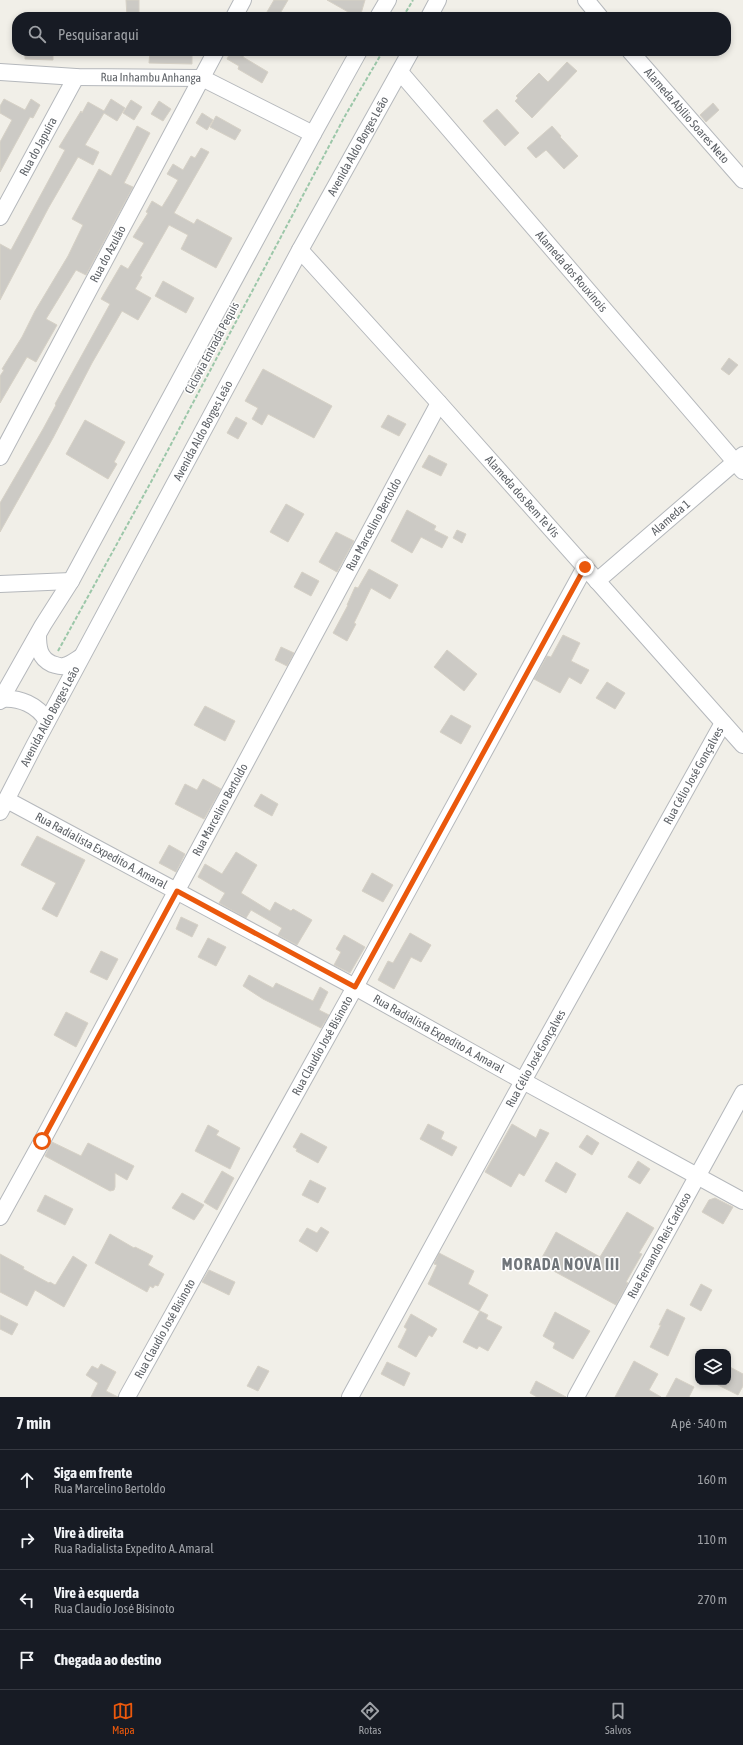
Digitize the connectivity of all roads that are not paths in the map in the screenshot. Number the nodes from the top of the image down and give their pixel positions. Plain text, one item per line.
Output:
1 (243, 0) edge
2 (388, 0) edge
3 (438, 0) edge
4 (586, 0) edge
5 (237, 12) edge
6 (381, 12) edge
7 (432, 12) edge
8 (596, 12) edge
9 (213, 56) edge
10 (356, 56) edge
11 (408, 56) edge
12 (634, 56) edge
13 (0, 72) edge
14 (400, 72) junction
15 (76, 77) junction
16 (202, 78) junction
17 (313, 134) junction
18 (743, 180) edge
19 (0, 217) edge
20 (300, 250) junction
21 (440, 403) junction
22 (0, 456) edge
23 (740, 462) edge
24 (585, 567) junction
25 (71, 581) junction
26 (597, 581) junction
27 (0, 584) edge
28 (38, 635) junction
29 (82, 657) junction
30 (1, 700) edge
31 (47, 721) junction
32 (723, 722) junction
33 (743, 745) edge
34 (3, 806) edge
35 (177, 891) junction
36 (355, 987) junction
37 (523, 1081) junction
38 (743, 1094) edge
39 (696, 1176) junction
40 (743, 1201) edge
41 (0, 1217) edge
42 (127, 1397) edge
43 (350, 1397) edge
44 (576, 1397) edge

1 - 5 street
2 - 6 street
3 - 7 street
4 - 8 street
9 - 16 street, Rua do Azulão
10 - 17 street
11 - 14 street, Avenida Aldo Borges Leão
12 - 18 street, Alameda Abílio Soares Neto
13 - 15 street, Rua Inhambu Anhanga
14 - 20 street, Avenida Aldo Borges Leão
14 - 23 street, Alameda dos Rouxinois
15 - 16 street, Rua Inhambu Anhanga
15 - 19 street, Rua do Japuíra
16 - 17 street, Rua Inhambu Anhanga
16 - 22 street, Rua do Azulão
17 - 25 street
20 - 21 street, Alameda dos Bem Te Vis
20 - 29 street, Avenida Aldo Borges Leão
21 - 24 street, Alameda dos Bem Te Vis
21 - 35 street, Rua Marcelino Bertoldo
23 - 26 street, Alameda 1
24 - 26 street, Alameda dos Bem Te Vis
24 - 36 street, Rua Claudio José Bisinoto
25 - 27 street
25 - 28 street
26 - 32 street, Alameda dos Bem Te Vis
28 - 29 street
28 - 30 street
29 - 31 street, Avenida Aldo Borges Leão
30 - 31 street
31 - 34 street, Avenida Aldo Borges Leão
32 - 33 street, Alameda dos Bem Te Vis
32 - 37 street, Rua Célio José Gonçalves
34 - 35 street, Rua Radialista Expedito A. Amaral
35 - 36 street, Rua Radialista Expedito A. Amaral
35 - 41 street, Rua Marcelino Bertoldo
36 - 37 street, Rua Radialista Expedito A. Amaral
36 - 42 street, Rua Claudio José Bisinoto
37 - 39 street, Rua Radialista Expedito A. Amaral
37 - 43 street, Rua Célio José Gonçalves
38 - 39 street, Rua Fernando Reis Cardoso
39 - 40 street, Rua Radialista Expedito A. Amaral
39 - 44 street, Rua Fernando Reis Cardoso

